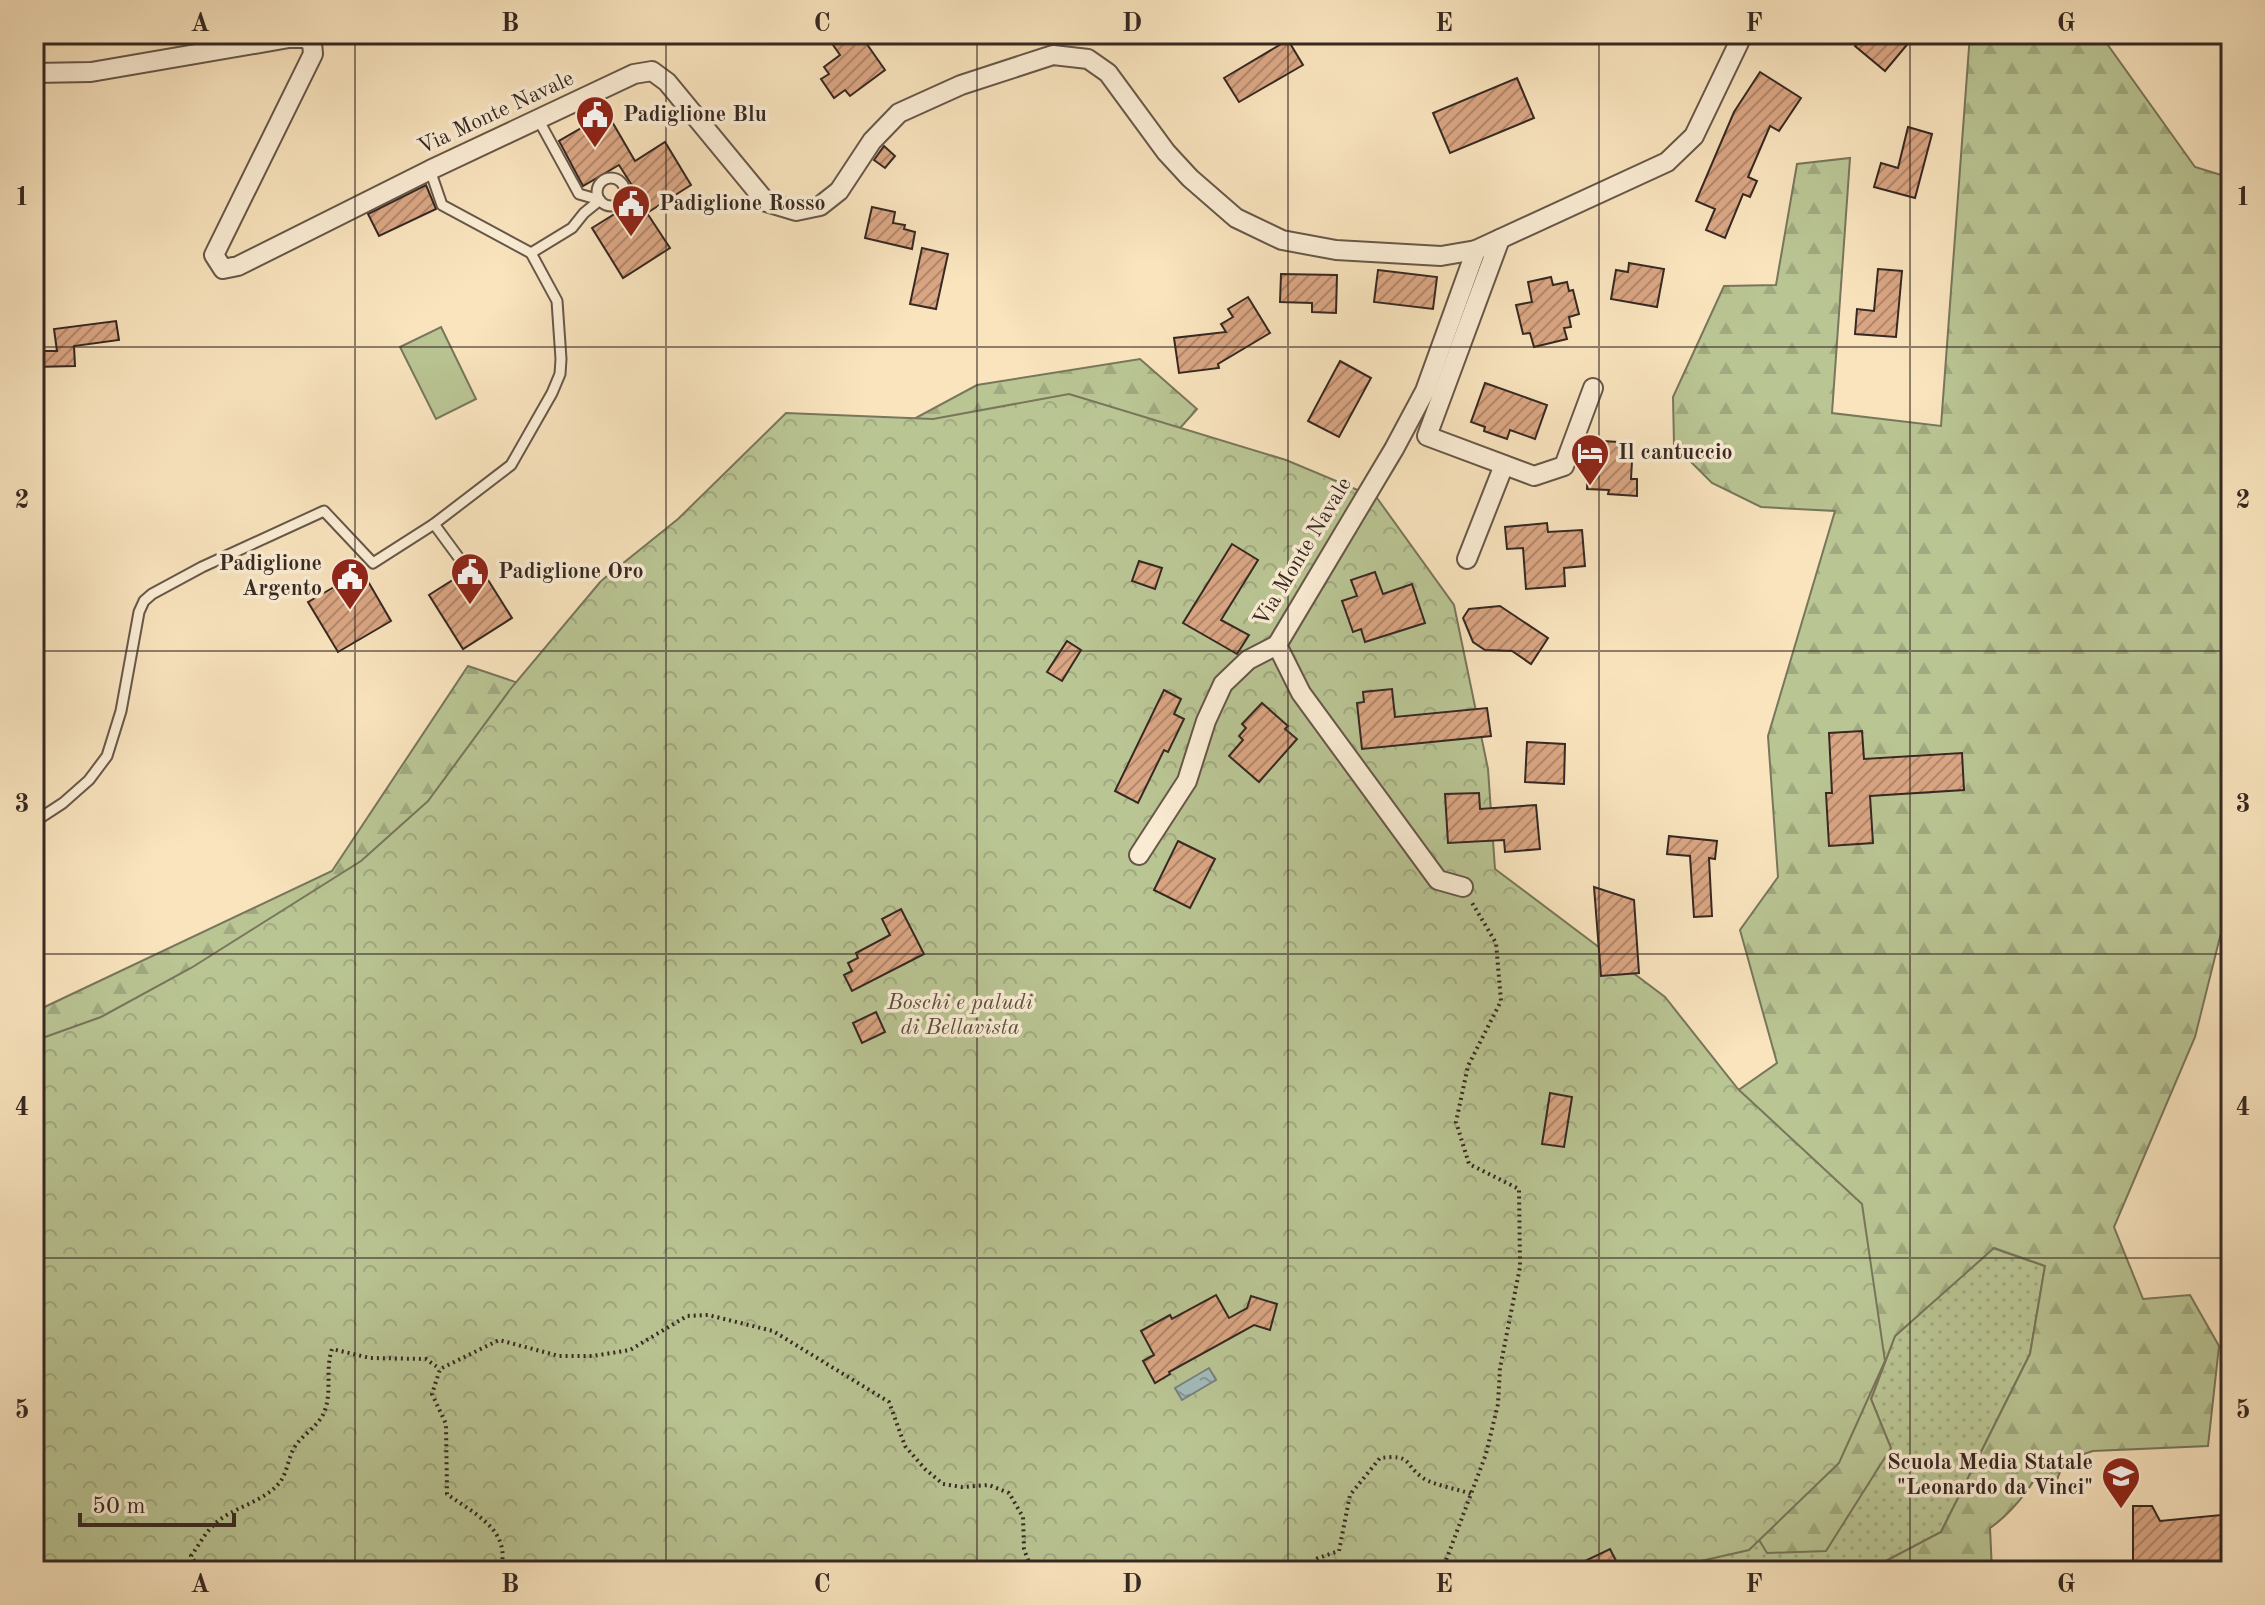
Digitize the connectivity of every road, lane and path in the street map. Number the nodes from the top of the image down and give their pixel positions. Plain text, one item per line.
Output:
1 (1743, 34) edge
2 (34, 73) edge
3 (538, 119) junction
4 (430, 170) junction
5 (1500, 239) junction
6 (1476, 250) junction
7 (531, 253) junction
8 (1593, 388) dead end
9 (1504, 465) junction
10 (434, 524) junction
11 (459, 558) dead end
12 (1467, 559) dead end
13 (1277, 645) junction
14 (34, 822) edge
15 (1139, 855) dead end
16 (1463, 887) joint
17 (440, 1369) junction
18 (1471, 1494) junction
19 (201, 1571) edge
20 (500, 1571) edge
21 (1032, 1571) edge
22 (1065, 1571) edge
23 (1144, 1571) edge
24 (1303, 1571) edge
25 (1442, 1571) edge

1 - 5 street, Via Monte Navale
2 - 4 street, Via Monte Navale
3 - 4 street, Via Monte Navale
3 - 6 street, Via Monte Navale
3 - 7 lane
4 - 7 lane
5 - 6 street, Via Monte Navale
5 - 9 street
6 - 13 street, Via Monte Navale
7 - 10 lane
8 - 9 street
9 - 12 street
10 - 11 lane
10 - 14 lane
13 - 15 street, Via Monte Navale
13 - 16 street
16 - 18 path
17 - 19 path
17 - 20 path
17 - 21 path
18 - 24 path
18 - 25 path
22 - 23 path

